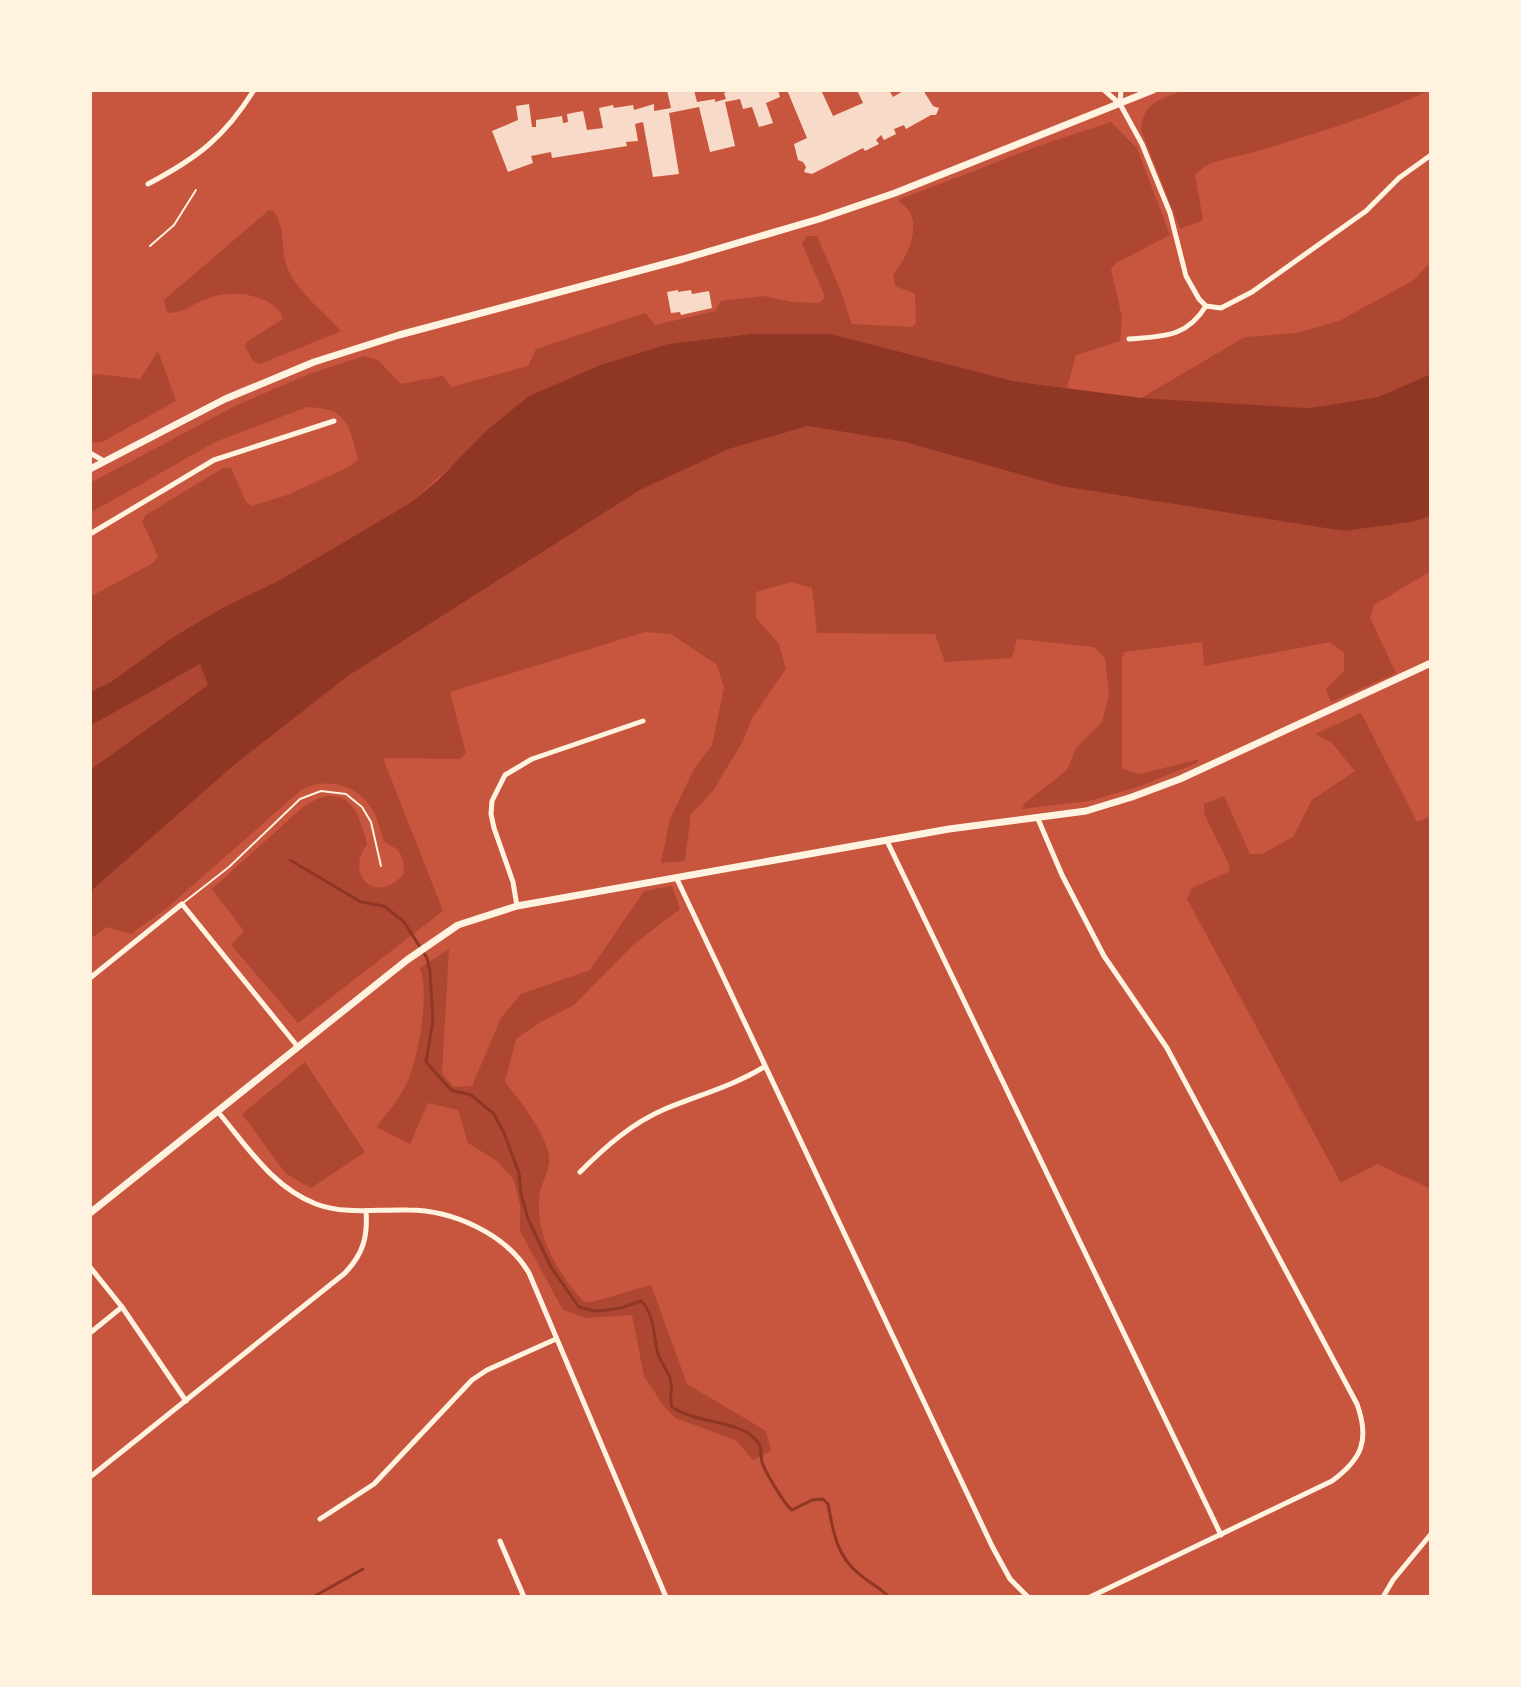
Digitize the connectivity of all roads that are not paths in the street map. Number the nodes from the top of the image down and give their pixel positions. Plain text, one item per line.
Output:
1 (254, 90) edge
2 (1104, 90) edge
3 (1121, 90) edge
4 (1153, 90) edge
5 (1120, 104) junction
6 (1431, 155) edge
7 (148, 184) dead end
8 (196, 190) dead end
9 (150, 246) dead end
10 (1206, 306) junction
11 (1129, 339) dead end
12 (334, 421) dead end
13 (90, 453) edge
14 (104, 462) junction
15 (90, 469) edge
16 (90, 534) edge
17 (1431, 663) edge
18 (643, 721) dead end
19 (1038, 819) junction
20 (887, 841) junction
21 (381, 866) dead end
22 (676, 877) junction
23 (182, 904) junction
24 (517, 906) junction
25 (90, 978) edge
26 (298, 1047) junction
27 (764, 1067) junction
28 (218, 1112) junction
29 (580, 1172) dead end
30 (366, 1211) junction
31 (90, 1213) edge
32 (90, 1267) edge
33 (122, 1307) junction
34 (90, 1333) edge
35 (556, 1339) junction
36 (186, 1401) junction
37 (90, 1477) edge
38 (320, 1519) dead end
39 (1431, 1534) edge
40 (1221, 1535) junction
41 (500, 1541) dead end
42 (524, 1597) edge
43 (666, 1597) edge
44 (1028, 1597) edge
45 (1090, 1597) edge
46 (1383, 1597) edge

1 - 7 street
2 - 5 street
3 - 5 street
4 - 5 main road
5 - 10 street
5 - 14 main road
6 - 10 street
8 - 9 lane
10 - 11 street
12 - 16 street
13 - 14 street
14 - 15 main road
17 - 19 main road
18 - 24 street
19 - 20 main road
19 - 40 street
20 - 22 main road
20 - 40 street
21 - 23 lane
22 - 24 main road
22 - 27 street
23 - 25 street
23 - 26 street
24 - 26 main road
26 - 28 main road
27 - 29 street
27 - 44 street
28 - 30 street
28 - 31 main road
30 - 35 street
30 - 36 street
32 - 33 street
33 - 34 street
33 - 36 street
35 - 38 street
35 - 43 street
36 - 37 street
39 - 46 street
40 - 45 street
41 - 42 street

